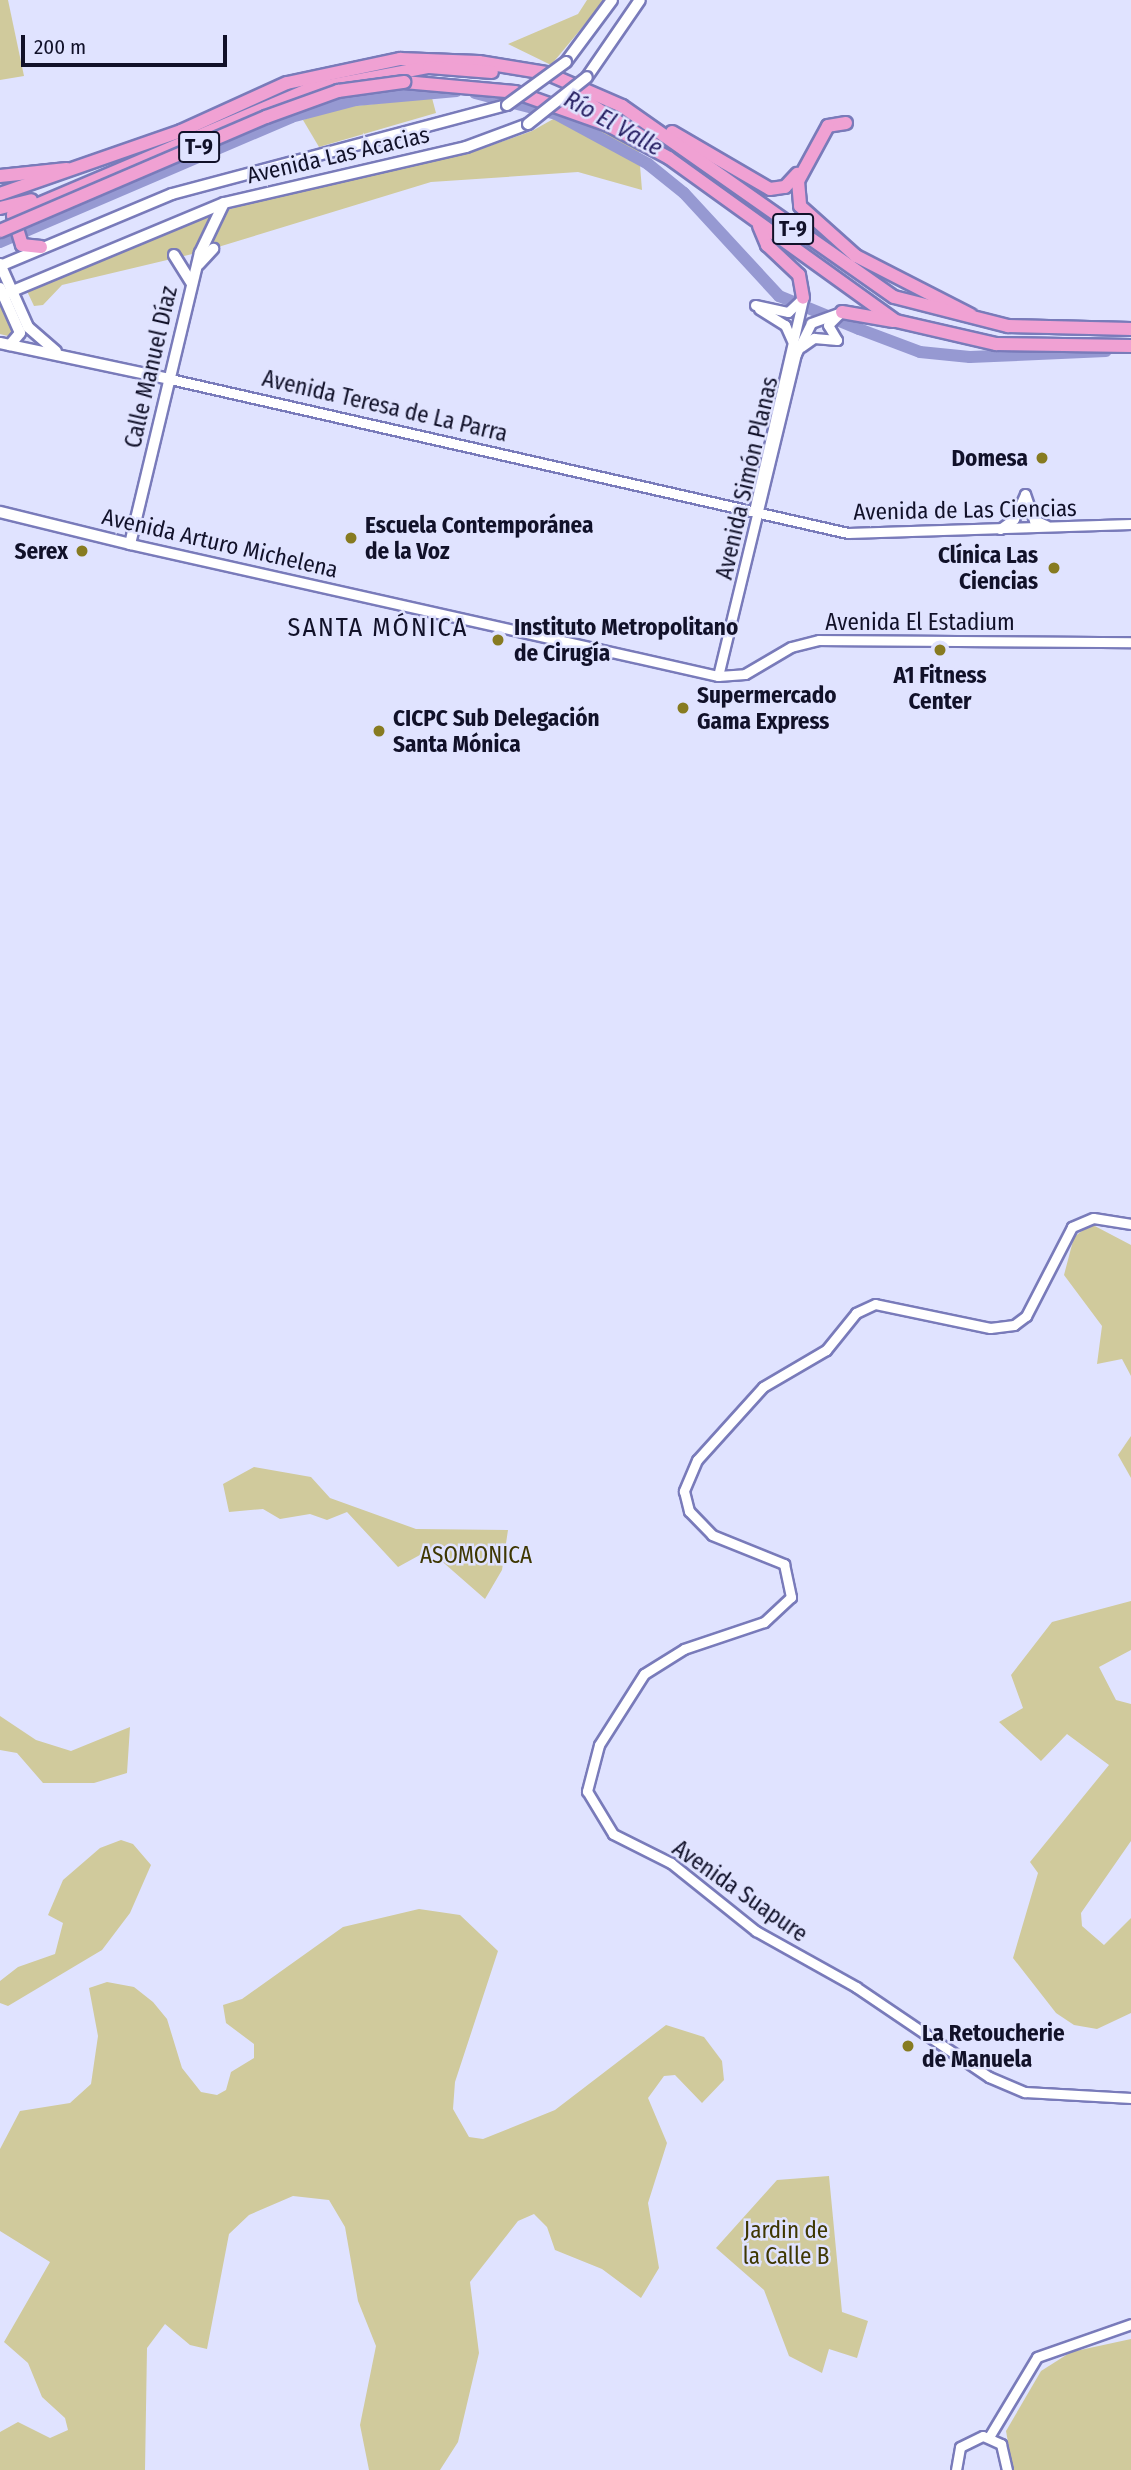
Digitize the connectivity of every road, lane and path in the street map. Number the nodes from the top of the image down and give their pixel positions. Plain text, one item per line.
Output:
1 (612, 0) edge
2 (640, 0) edge
3 (622, 106) junction
4 (829, 115) dead end
5 (846, 123) dead end
6 (669, 158) junction
7 (85, 167) junction
8 (0, 176) edge
9 (218, 180) junction
10 (69, 190) junction
11 (0, 194) edge
12 (224, 203) junction
13 (0, 208) edge
14 (759, 226) junction
15 (0, 232) edge
16 (206, 237) junction
17 (41, 247) junction
18 (174, 255) dead end
19 (0, 265) edge
20 (195, 270) junction
21 (192, 284) junction
22 (5, 291) edge
23 (803, 298) junction
24 (842, 312) junction
25 (896, 321) junction
26 (980, 322) junction
27 (1131, 329) edge
28 (964, 338) junction
29 (1131, 340) edge
30 (792, 341) junction
31 (5, 344) edge
32 (1131, 346) edge
33 (796, 354) junction
34 (65, 356) junction
35 (170, 379) junction
36 (757, 511) junction
37 (0, 512) edge
38 (1131, 524) edge
39 (1051, 527) junction
40 (1000, 529) junction
41 (130, 544) junction
42 (1131, 642) edge
43 (718, 676) junction
44 (1131, 1224) edge
45 (1131, 2098) edge
46 (1131, 2324) edge
47 (989, 2437) junction
48 (956, 2470) edge
49 (1007, 2470) edge

1 - 9 main road, Avenida Las Acacias, bridge
2 - 12 main road, Avenida Las Acacias, bridge
3 - 4 highway, T-9
3 - 7 highway, T-9
3 - 26 highway, T-9
5 - 26 highway
6 - 10 highway
6 - 14 highway, T-9
6 - 15 highway, T-9, bridge
7 - 8 highway
7 - 11 highway, T-9
9 - 12 main road
9 - 17 main road, Avenida Las Acacias
10 - 13 highway
10 - 17 highway
12 - 16 main road, Calle Manuel Díaz
12 - 22 main road, Avenida Las Acacias
14 - 23 highway
14 - 25 highway, T-9
16 - 20 main road, Calle Manuel Díaz
16 - 20 main road
17 - 19 main road, Avenida Las Acacias
18 - 21 main road
19 - 22 main road
20 - 21 main road, Calle Manuel Díaz
21 - 35 main road, Calle Manuel Díaz
22 - 31 main road
22 - 34 main road
23 - 30 street, Avenida Simón Planas
23 - 30 street
24 - 25 highway, T-9
24 - 33 street, Avenida Simón Planas
24 - 33 street
25 - 28 highway, T-9
26 - 27 highway, T-9
28 - 29 highway, T-9
28 - 32 highway, T-9
30 - 36 street, Avenida Simón Planas
31 - 34 main road, Avenida Teresa de La Parra
33 - 36 street, Avenida Simón Planas
34 - 35 main road, Avenida Teresa de La Parra
35 - 36 street, Avenida Teresa de La Parra
35 - 41 main road, Calle Manuel Díaz
36 - 40 street, Avenida de Las Ciencias
36 - 43 street, Avenida Simón Planas
37 - 41 main road, Avenida Arturo Michelena
38 - 39 street, Avenida de Las Ciencias
39 - 40 street, Avenida de Las Ciencias
39 - 40 street
41 - 43 street, Avenida Arturo Michelena
42 - 43 street, Avenida El Estadium
44 - 45 street, Avenida Suapure
46 - 47 street
47 - 48 street
47 - 49 street

